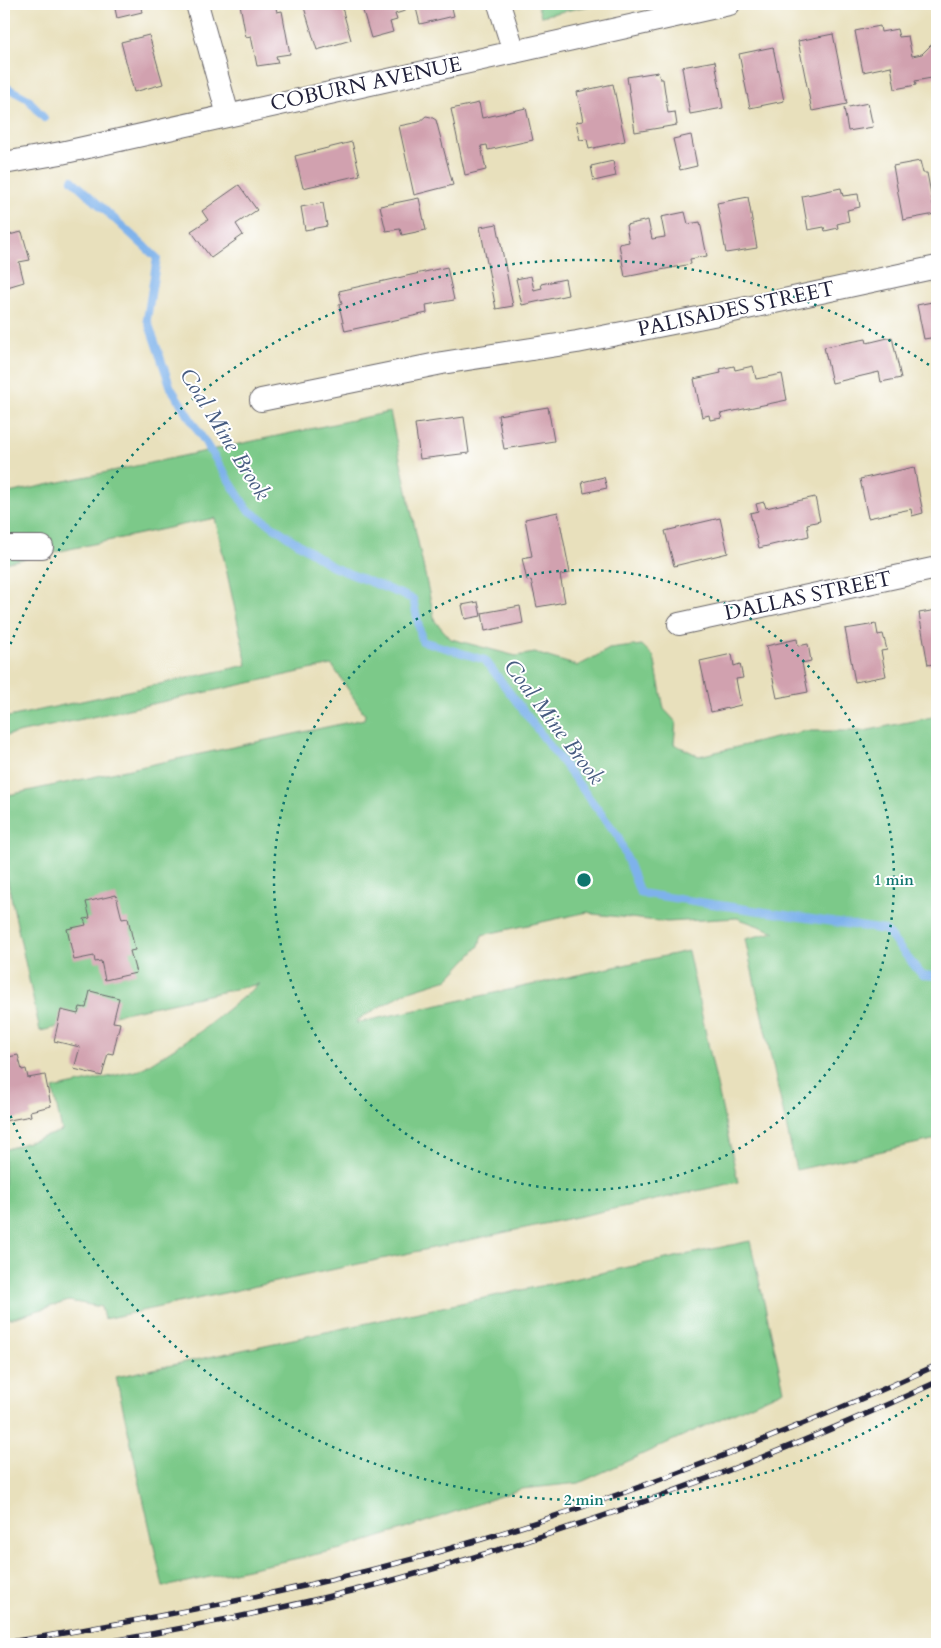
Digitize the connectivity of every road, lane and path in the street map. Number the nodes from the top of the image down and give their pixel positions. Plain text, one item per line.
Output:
1 (197, 4) edge
2 (499, 4) edge
3 (728, 4) edge
4 (514, 52) junction
5 (228, 115) junction
6 (4, 163) edge
7 (937, 267) edge
8 (261, 400) dead end
9 (4, 547) edge
10 (42, 547) dead end
11 (937, 568) edge
12 (679, 624) dead end

1 - 5 street
2 - 4 street
3 - 4 street, COBURN AVENUE
4 - 5 street, COBURN AVENUE
5 - 6 street, COBURN AVENUE
7 - 8 street, PALISADES STREET
9 - 10 street
11 - 12 street, DALLAS STREET

